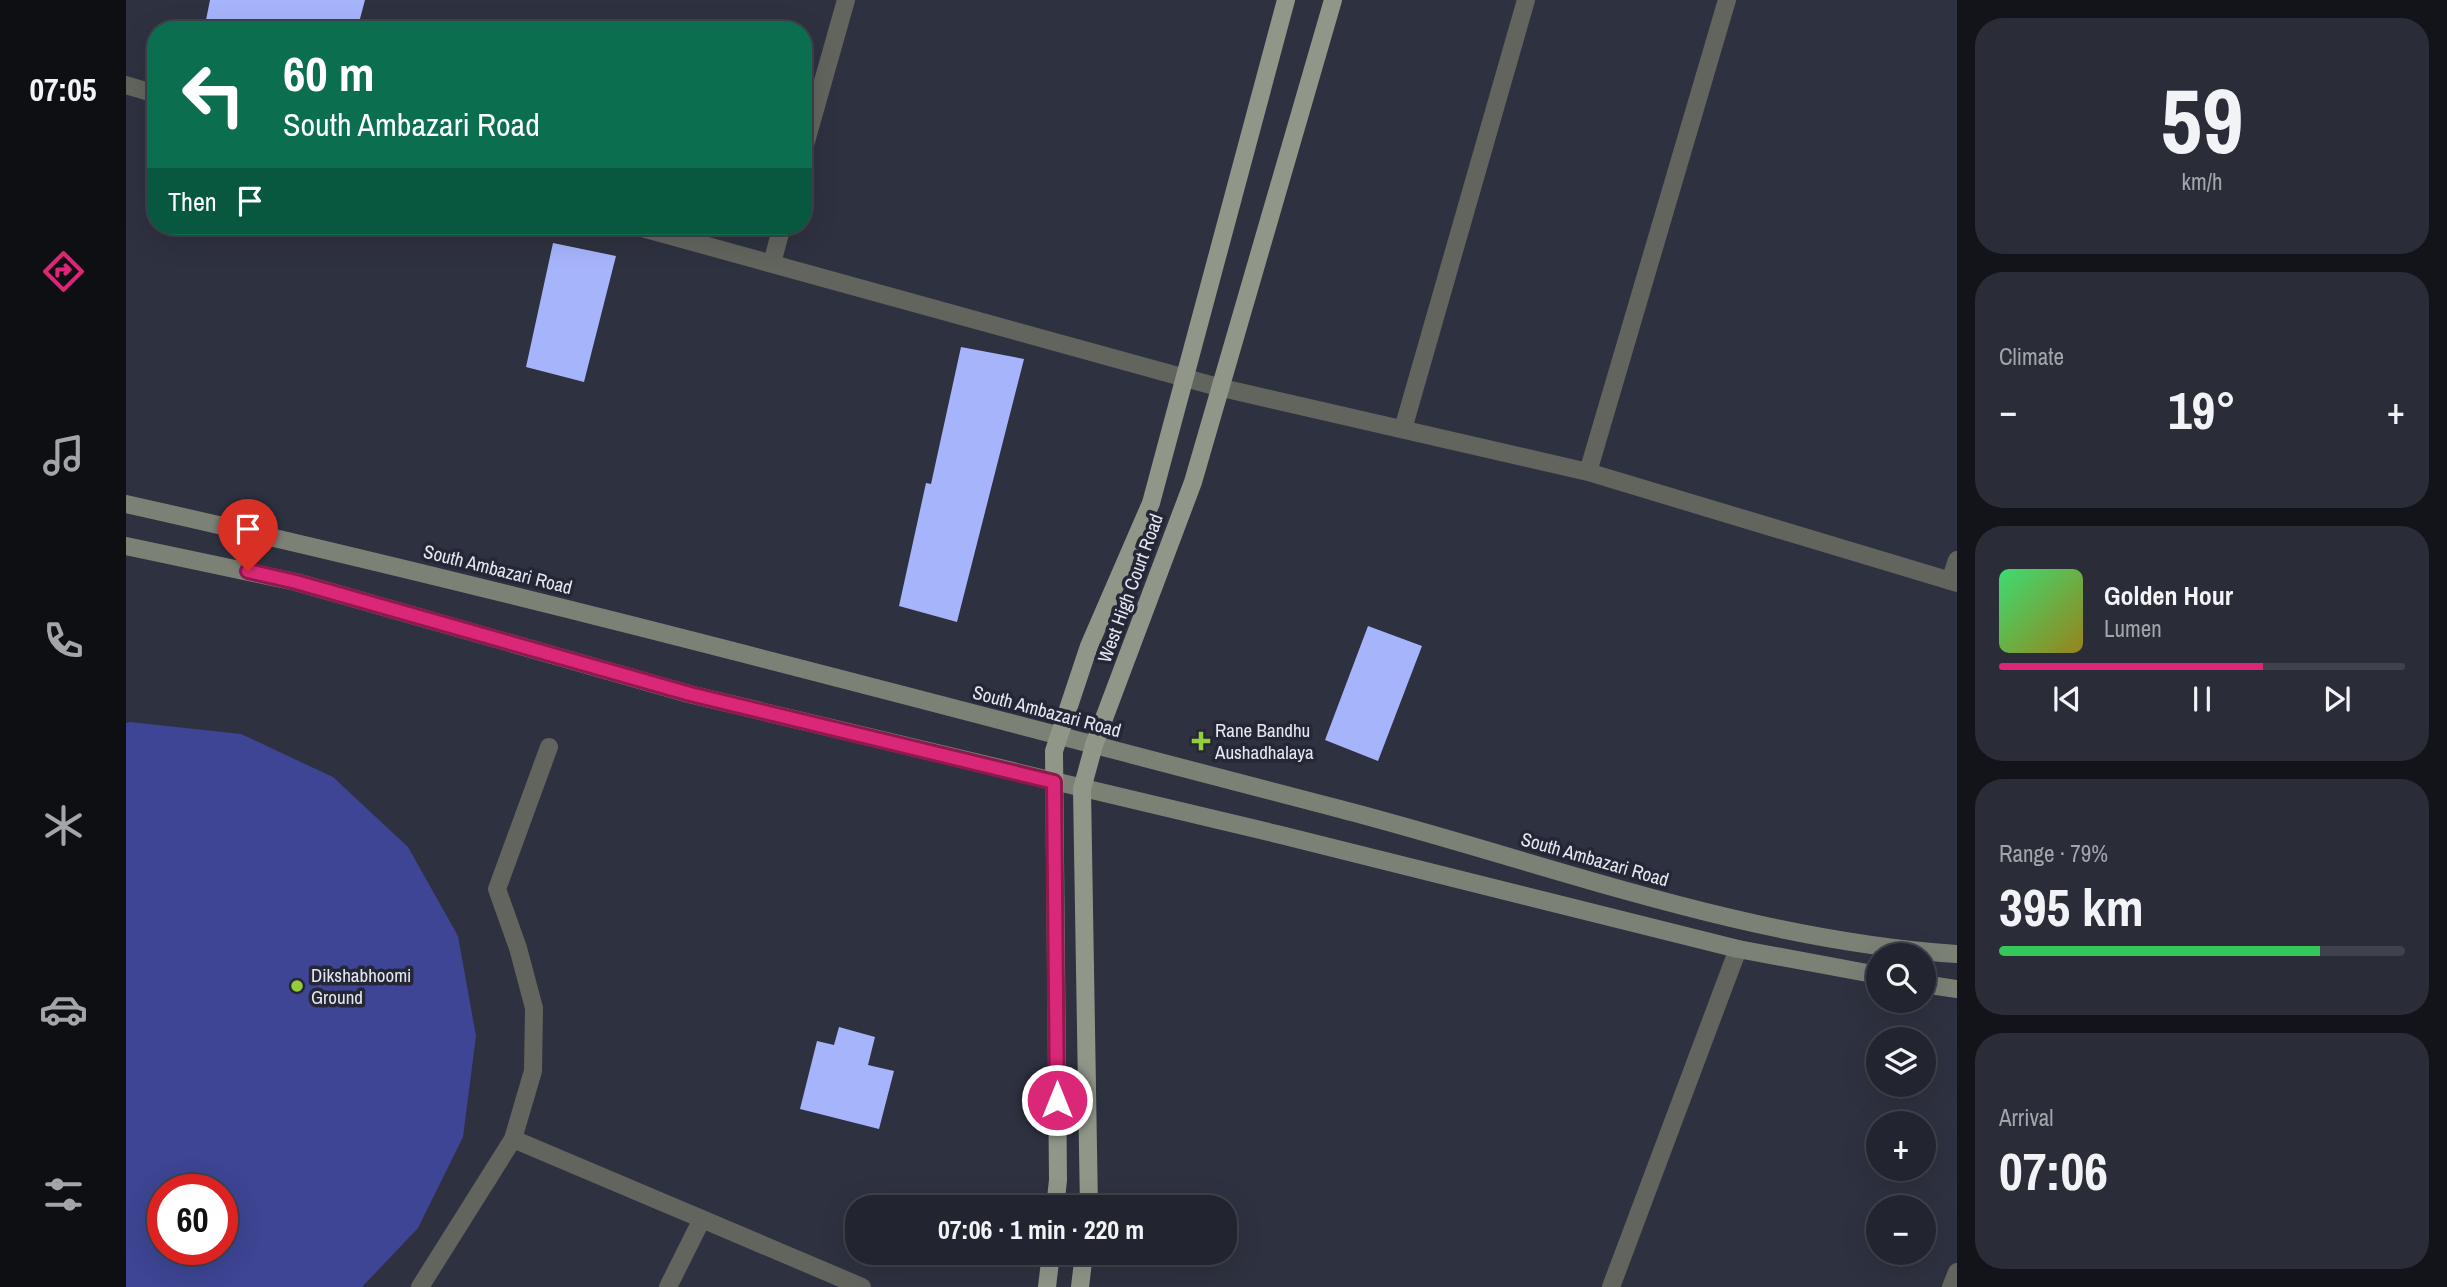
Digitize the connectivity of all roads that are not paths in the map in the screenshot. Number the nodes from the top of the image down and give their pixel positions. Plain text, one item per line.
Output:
1 (846, 0) edge
2 (1286, 0) edge
3 (1333, 0) edge
4 (1526, 0) edge
5 (1727, 0) edge
6 (126, 86) edge
7 (147, 92) edge
8 (812, 120) edge
9 (668, 235) edge
10 (780, 235) edge
11 (772, 263) junction
12 (1185, 377) junction
13 (1218, 387) junction
14 (1402, 429) junction
15 (1588, 472) junction
16 (126, 504) edge
17 (126, 546) edge
18 (1957, 560) edge
19 (1954, 582) edge
20 (1057, 744) junction
21 (1094, 746) junction
22 (549, 747) dead end
23 (1054, 782) junction
24 (1082, 789) junction
25 (1738, 950) junction
26 (1957, 954) edge
27 (1866, 973) edge
28 (1936, 986) edge
29 (1957, 989) edge
30 (513, 1139) junction
31 (1056, 1195) edge
32 (1089, 1195) edge
33 (702, 1219) junction
34 (1050, 1265) edge
35 (1083, 1265) edge
36 (1957, 1272) edge
37 (420, 1287) edge
38 (668, 1287) edge
39 (862, 1287) edge
40 (1047, 1287) edge
41 (1080, 1287) edge
42 (1611, 1287) edge
43 (1951, 1287) edge

1 - 8 street
2 - 12 main road
3 - 13 main road, West High Court Road
4 - 14 street
5 - 15 street
6 - 7 street
9 - 11 street
10 - 11 street
11 - 12 street
12 - 13 street
12 - 20 main road
13 - 14 street
13 - 21 main road, West High Court Road
14 - 15 street
15 - 19 street
16 - 20 main road, South Ambazari Road
17 - 23 main road
18 - 19 street
20 - 21 main road, South Ambazari Road
20 - 23 main road
21 - 24 main road, West High Court Road
21 - 26 main road, South Ambazari Road
22 - 30 street
23 - 24 main road
23 - 31 main road
24 - 25 main road
24 - 32 main road, West High Court Road
25 - 27 main road
25 - 42 street
28 - 29 main road
30 - 33 street
30 - 37 street
33 - 38 street
33 - 39 street
34 - 40 main road
35 - 41 main road
36 - 43 street

